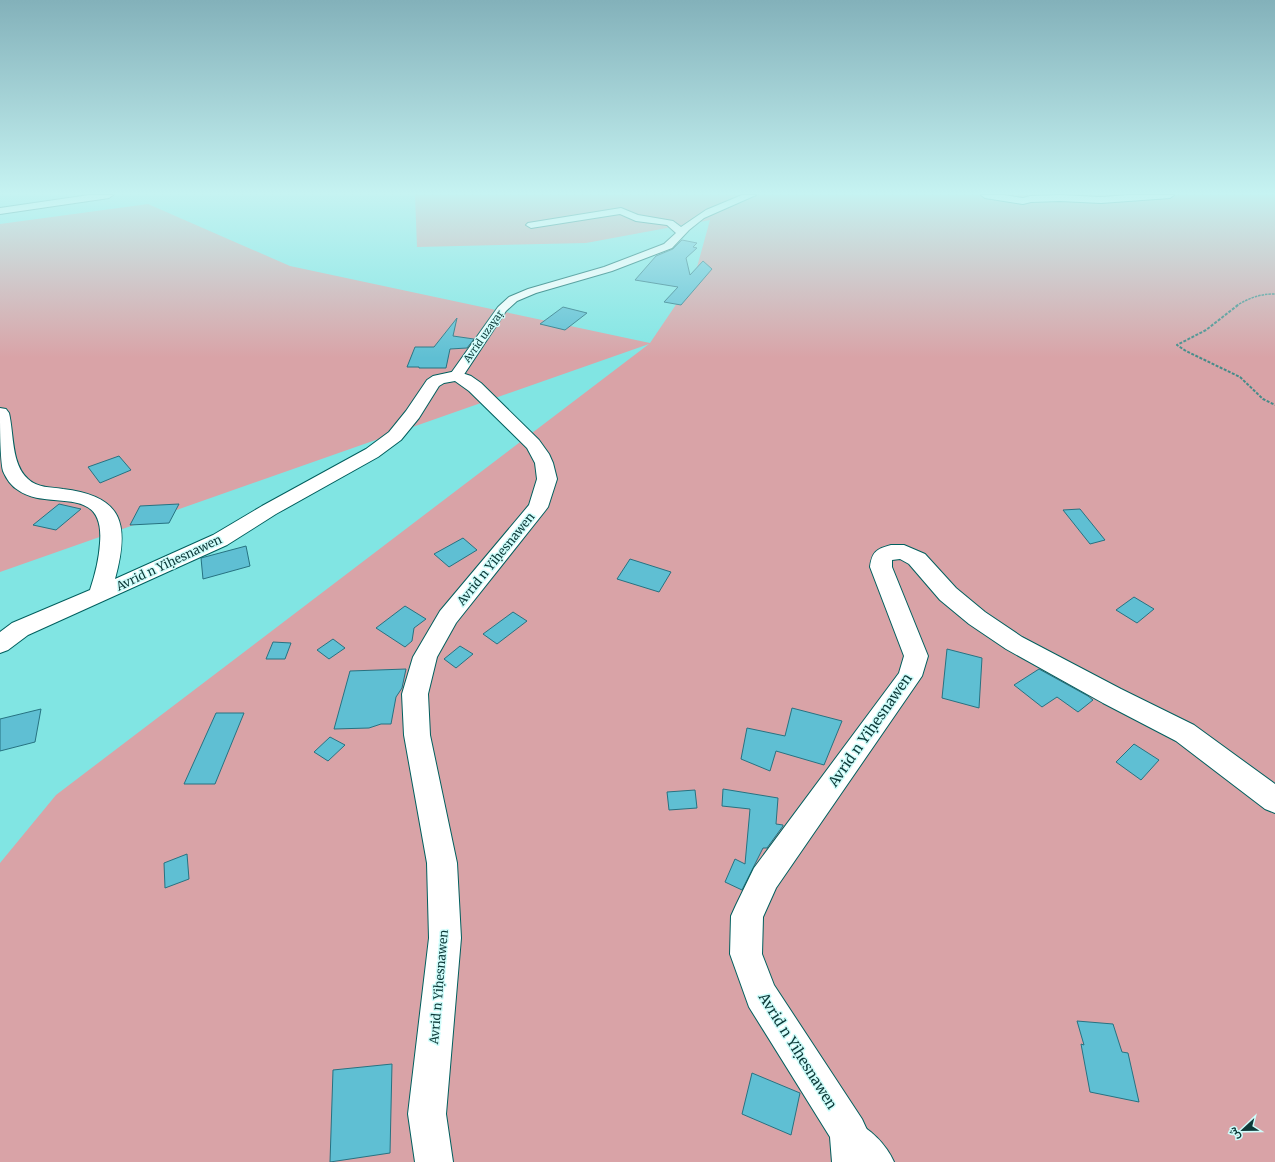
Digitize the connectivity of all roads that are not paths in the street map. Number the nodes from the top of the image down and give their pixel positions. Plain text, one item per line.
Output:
1 (659, 249) edge
2 (456, 376) junction
3 (0, 414) edge
4 (99, 596) junction
5 (0, 644) edge
6 (1275, 800) edge
7 (849, 1132) junction
8 (434, 1162) edge
9 (851, 1162) edge
10 (878, 1162) edge

1 - 2 street, Avrid uzaɣaṛ
2 - 4 street, Avrid n Yiḥesnawen
2 - 8 street, Avrid n Yiḥesnawen
3 - 4 street
4 - 5 street, Avrid n Yiḥesnawen
6 - 7 street, Avrid n Yiḥesnawen
7 - 9 street, Avrid n Yiḥesnawen
7 - 10 street

